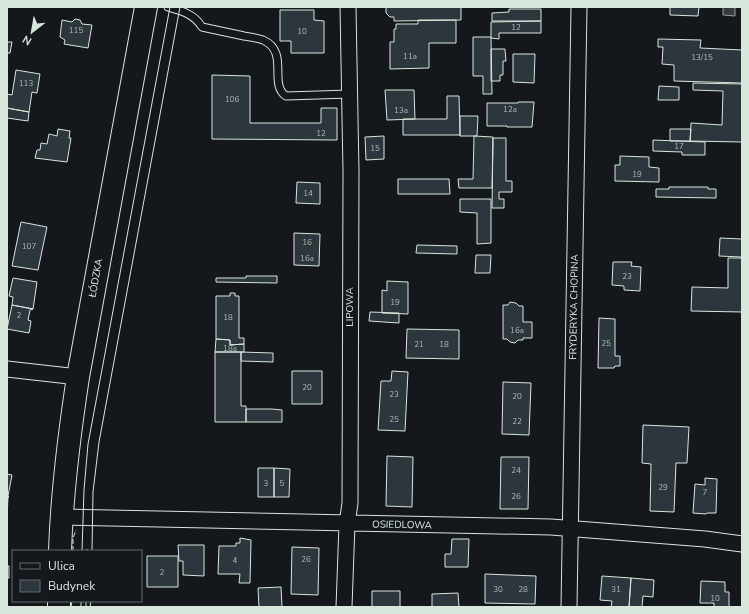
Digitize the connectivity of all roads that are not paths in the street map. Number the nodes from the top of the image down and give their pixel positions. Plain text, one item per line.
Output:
1 (146, 7) edge
2 (168, 7) edge
3 (348, 7) edge
4 (579, 7) edge
5 (350, 94) junction
6 (7, 369) edge
7 (78, 377) junction
8 (61, 517) junction
9 (347, 524) junction
10 (571, 528) junction
11 (742, 544) edge
12 (60, 550) edge
13 (344, 607) edge
14 (569, 607) edge

1 - 7 main road, ŁÓDZKA
2 - 5 lane
3 - 5 street, LIPOWA
4 - 10 street, FRYDERYKA CHOPINA
5 - 9 street, LIPOWA
6 - 7 street
7 - 8 main road, ŁÓDZKA
8 - 9 street, OSIEDLOWA
8 - 12 main road, ŁÓDZKA
9 - 10 street, OSIEDLOWA
9 - 13 street, LIPOWA
10 - 11 street, OSIEDLOWA
10 - 14 street, FRYDERYKA CHOPINA

